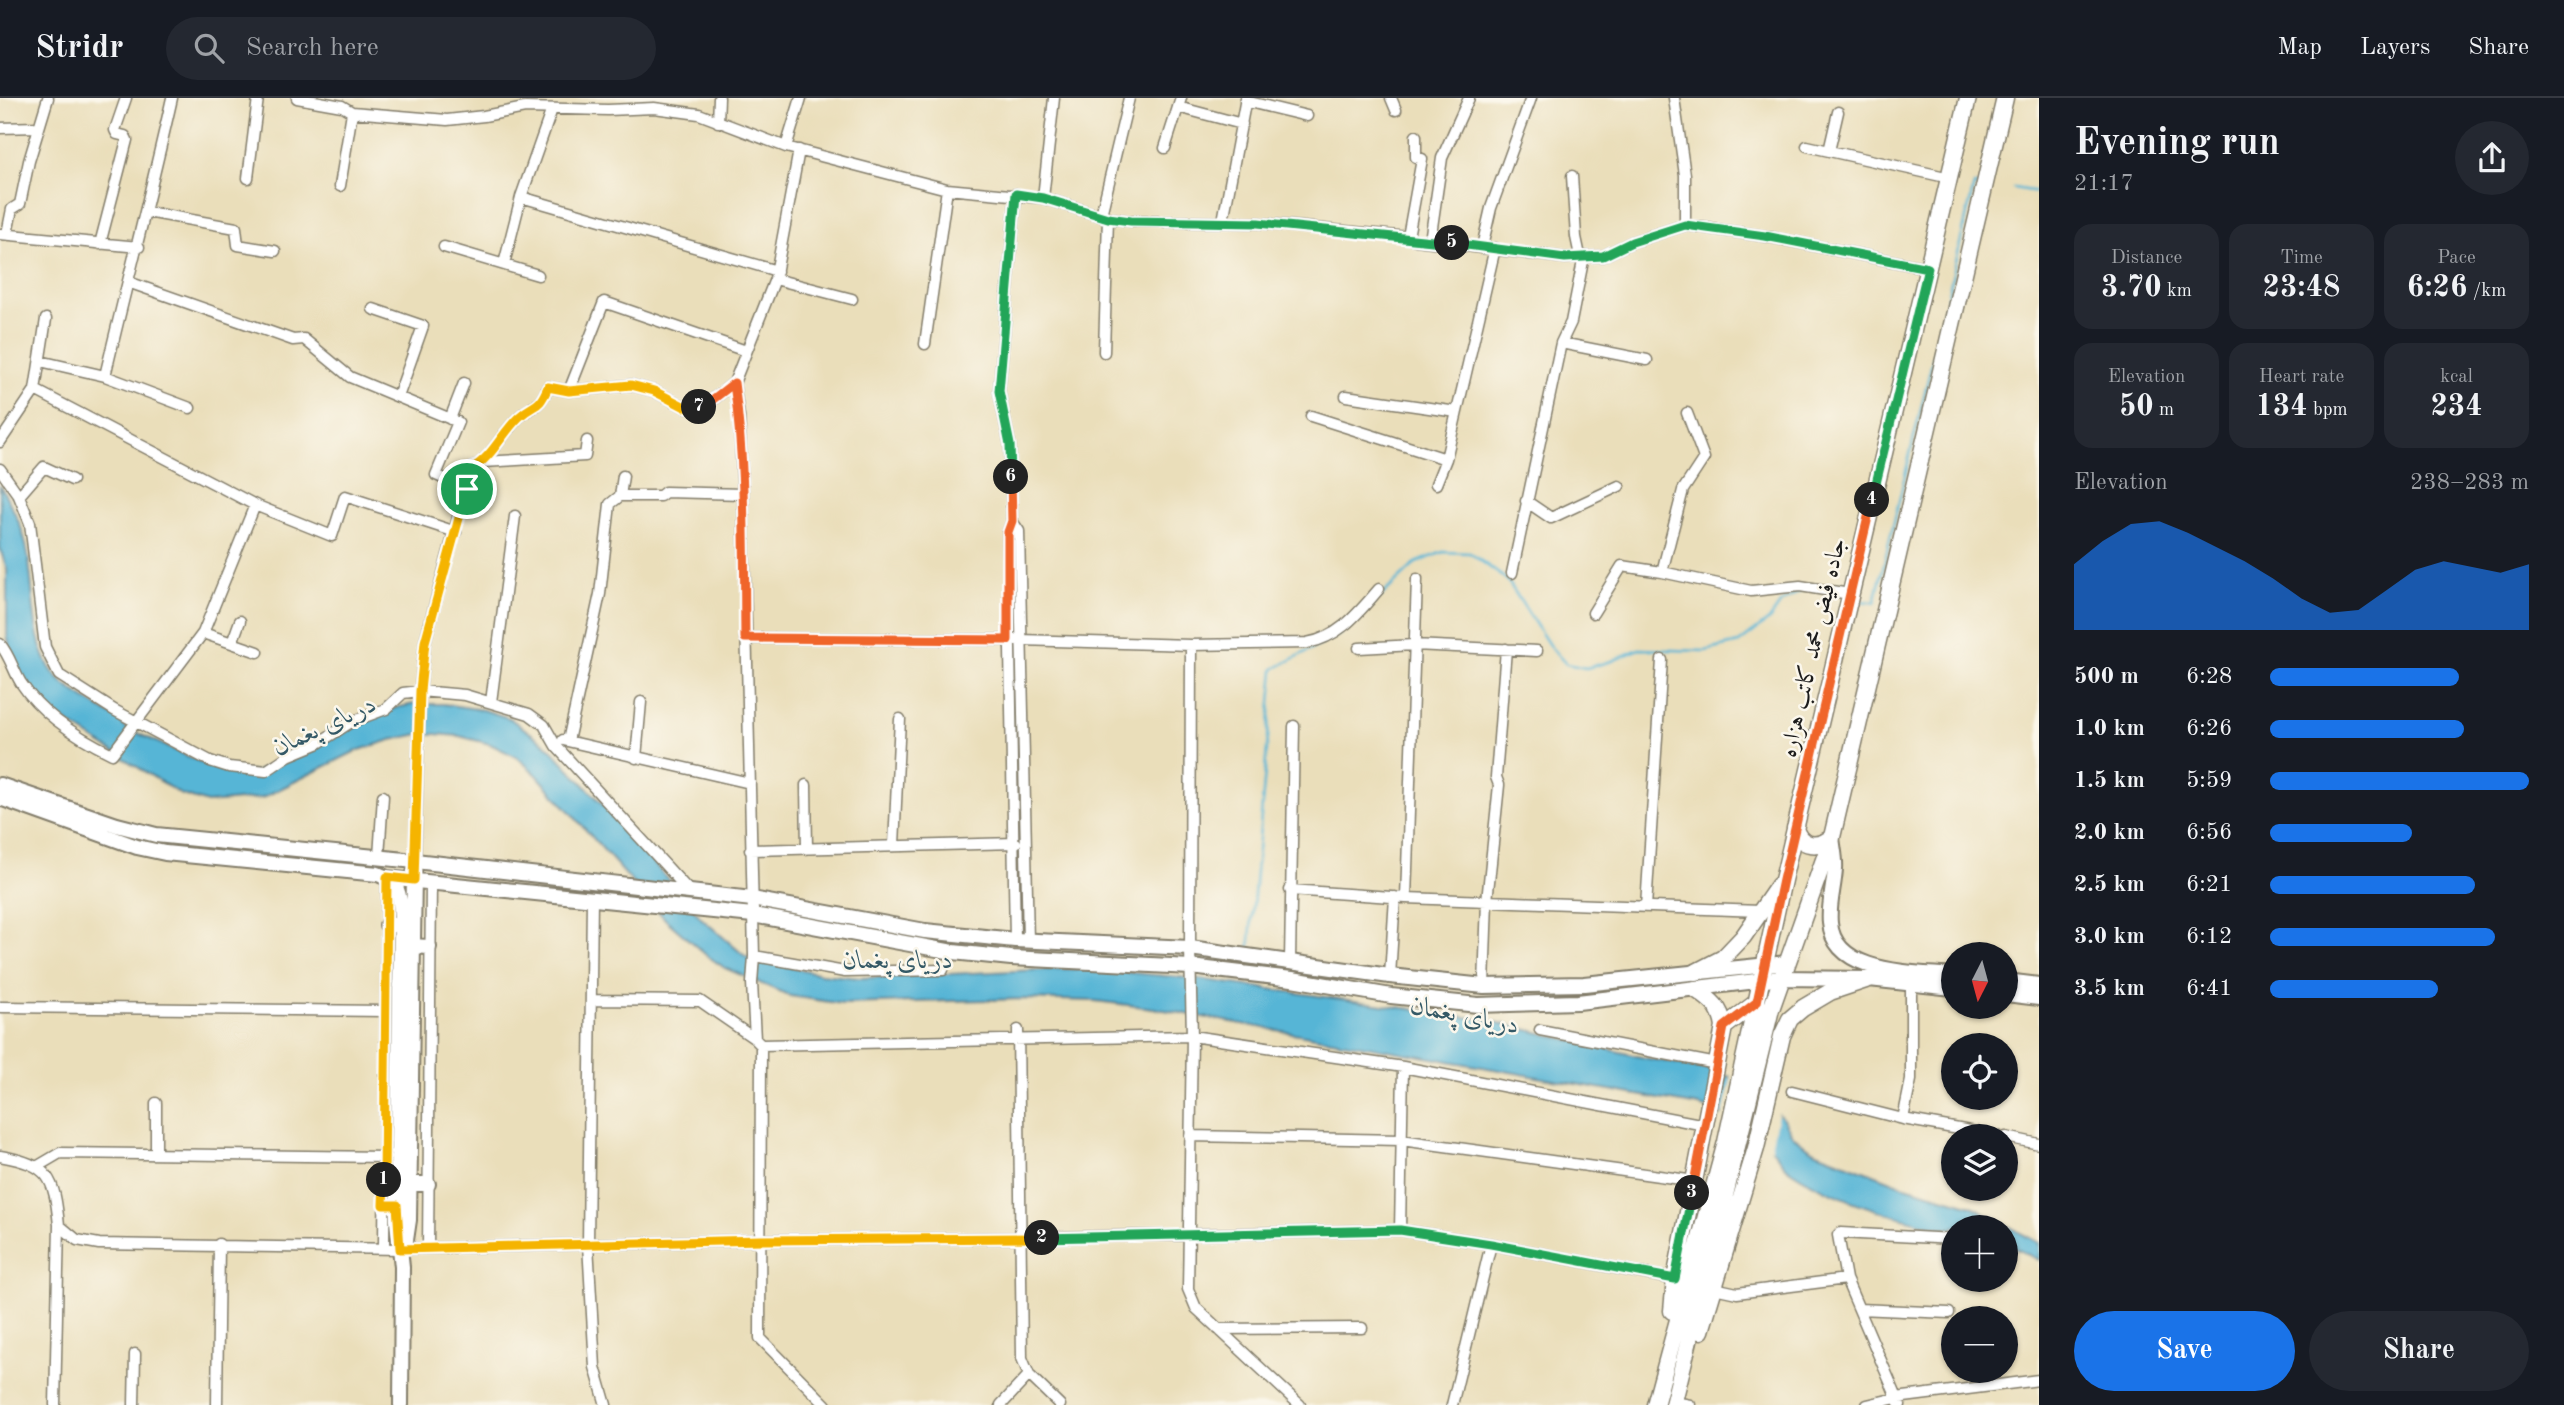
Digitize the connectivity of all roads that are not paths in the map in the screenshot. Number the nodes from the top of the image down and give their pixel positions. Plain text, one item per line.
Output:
1 (48, 98) edge
2 (126, 98) edge
3 (172, 98) edge
4 (258, 98) edge
5 (297, 98) edge
6 (719, 98) edge
7 (802, 98) edge
8 (1055, 98) edge
9 (1129, 98) edge
10 (1391, 98) edge
11 (1469, 98) edge
12 (1531, 98) edge
13 (1674, 98) edge
14 (1968, 98) edge
15 (2005, 98) edge
16 (1245, 100) edge
17 (342, 102) edge
18 (1179, 103) edge
19 (552, 109) junction
20 (1396, 110) dead end
21 (352, 111) junction
22 (1838, 112) dead end
23 (1307, 116) dead end
24 (718, 122) junction
25 (1242, 124) junction
26 (38, 127) junction
27 (0, 128) edge
28 (1416, 136) dead end
29 (1807, 146) dead end
30 (786, 147) junction
31 (1165, 148) dead end
32 (799, 150) junction
33 (1829, 151) junction
34 (1572, 176) dead end
35 (248, 178) dead end
36 (1950, 178) junction
37 (340, 186) dead end
38 (947, 189) junction
39 (1016, 194) junction
40 (521, 197) junction
41 (1043, 198) junction
42 (147, 212) junction
43 (1104, 216) junction
44 (1223, 221) junction
45 (1685, 225) junction
46 (3, 234) edge
47 (1408, 237) junction
48 (1430, 241) junction
49 (100, 244) junction
50 (139, 247) junction
51 (444, 247) dead end
52 (1482, 247) junction
53 (1495, 248) junction
54 (275, 251) dead end
55 (1582, 256) junction
56 (504, 264) junction
57 (1928, 268) junction
58 (538, 275) dead end
59 (776, 275) junction
60 (128, 282) junction
61 (852, 299) dead end
62 (373, 309) dead end
63 (46, 318) dead end
64 (1561, 343) junction
65 (925, 344) dead end
66 (746, 351) junction
67 (1104, 352) dead end
68 (1647, 360) dead end
69 (40, 361) junction
70 (105, 376) junction
71 (464, 383) dead end
72 (734, 383) junction
73 (35, 390) junction
74 (569, 391) junction
75 (1346, 396) dead end
76 (398, 397) junction
77 (190, 408) dead end
78 (1457, 412) junction
79 (1687, 413) dead end
80 (1311, 416) dead end
81 (450, 419) junction
82 (587, 440) dead end
83 (0, 442) edge
84 (1446, 459) junction
85 (483, 463) junction
86 (0, 469) edge
87 (623, 476) dead end
88 (72, 480) dead end
89 (1436, 484) dead end
90 (1619, 486) dead end
91 (467, 489) junction
92 (743, 494) junction
93 (19, 496) junction
94 (620, 496) junction
95 (1526, 501) junction
96 (254, 505) junction
97 (515, 516) dead end
98 (1012, 521) junction
99 (456, 532) junction
100 (1662, 572) junction
101 (1513, 573) dead end
102 (1416, 579) dead end
103 (1380, 589) dead end
104 (1850, 594) junction
105 (1593, 613) dead end
106 (240, 621) dead end
107 (203, 633) junction
108 (745, 638) junction
109 (1008, 640) junction
110 (1020, 640) junction
111 (232, 643) junction
112 (0, 644) edge
113 (1191, 645) junction
114 (1414, 645) junction
115 (1359, 648) dead end
116 (1506, 649) junction
117 (1537, 651) dead end
118 (258, 652) dead end
119 (1662, 660) dead end
120 (420, 691) junction
121 (491, 702) junction
122 (641, 702) dead end
123 (900, 719) dead end
124 (133, 725) junction
125 (1294, 726) dead end
126 (550, 736) junction
127 (568, 741) junction
128 (636, 758) junction
129 (750, 783) junction
130 (0, 785) edge
131 (806, 785) dead end
132 (383, 796) dead end
133 (0, 798) edge
134 (1795, 828) junction
135 (1832, 837) junction
136 (1012, 843) junction
137 (1025, 843) junction
138 (894, 845) junction
139 (807, 849) junction
140 (750, 850) junction
141 (379, 857) junction
142 (415, 861) junction
143 (387, 877) junction
144 (414, 880) junction
145 (1783, 880) junction
146 (431, 882) junction
147 (1290, 890) junction
148 (690, 892) junction
149 (1400, 897) junction
150 (592, 898) junction
151 (752, 899) junction
152 (1487, 901) junction
153 (1646, 907) junction
154 (1760, 911) junction
155 (753, 915) junction
156 (394, 925) junction
157 (1021, 941) junction
158 (412, 946) junction
159 (429, 947) junction
160 (1190, 948) junction
161 (753, 957) junction
162 (1290, 961) junction
163 (1191, 967) junction
164 (943, 970) dead end
165 (1785, 971) junction
166 (1763, 972) junction
167 (1941, 974) edge
168 (1390, 976) junction
169 (1869, 979) junction
170 (1696, 980) junction
171 (2018, 982) edge
172 (1911, 983) junction
173 (2039, 985) edge
174 (1484, 986) junction
175 (1941, 987) edge
176 (2018, 995) edge
177 (2039, 998) edge
178 (591, 1000) junction
179 (1757, 1002) junction
180 (0, 1007) edge
181 (386, 1011) junction
182 (1724, 1027) junction
183 (1540, 1030) dead end
184 (1018, 1036) junction
185 (1192, 1036) junction
186 (758, 1042) junction
187 (1403, 1067) junction
188 (1717, 1067) junction
189 (1755, 1078) junction
190 (1792, 1091) dead end
191 (156, 1103) dead end
192 (1706, 1119) junction
193 (1903, 1119) junction
194 (1941, 1126) edge
195 (1190, 1136) junction
196 (1401, 1140) junction
197 (2018, 1140) edge
198 (2039, 1144) edge
199 (156, 1154) junction
200 (0, 1156) edge
201 (386, 1157) junction
202 (38, 1166) junction
203 (1695, 1181) junction
204 (410, 1184) junction
205 (428, 1184) junction
206 (390, 1205) junction
207 (59, 1225) junction
208 (1400, 1230) junction
209 (1188, 1235) junction
210 (1019, 1238) junction
211 (1941, 1238) edge
212 (761, 1240) junction
213 (219, 1244) junction
214 (589, 1244) junction
215 (1491, 1244) junction
216 (384, 1248) junction
217 (428, 1248) junction
218 (402, 1249) junction
219 (1846, 1279) junction
220 (1695, 1284) junction
221 (1859, 1309) junction
222 (1941, 1313) edge
223 (1362, 1328) dead end
224 (1218, 1329) junction
225 (135, 1354) dead end
226 (1029, 1375) junction
227 (2039, 1380) edge
228 (1898, 1401) edge
229 (604, 1403) edge
230 (1679, 1404) edge
231 (55, 1405) edge
232 (134, 1405) edge
233 (217, 1405) edge
234 (401, 1405) edge
235 (826, 1405) edge
236 (1001, 1405) edge
237 (1060, 1405) edge
238 (1300, 1405) edge
239 (1452, 1405) edge
240 (1656, 1405) edge
241 (1867, 1405) edge

1 - 26 street
2 - 49 street
3 - 42 street
4 - 35 street
5 - 17 street
6 - 24 street
7 - 30 street
8 - 41 street
9 - 43 street
10 - 20 street
11 - 48 street
12 - 52 street
13 - 45 street
14 - 36 main road, جاده فیض محمد کاتب هزاره
15 - 135 main road
16 - 23 street
16 - 25 street
17 - 21 street
18 - 25 street
18 - 31 street
19 - 21 street
19 - 24 street
19 - 40 street
21 - 37 street
22 - 33 street
24 - 30 street
25 - 44 street
26 - 27 street
26 - 46 street
28 - 47 street
29 - 33 street
30 - 32 street
32 - 38 street
32 - 59 street
33 - 36 street
34 - 55 street
36 - 57 main road, جاده فیض محمد کاتب هزاره
38 - 39 street
38 - 65 street
39 - 41 street
39 - 98 street
40 - 56 street
40 - 59 street
41 - 43 street
42 - 50 street
42 - 54 street
43 - 44 street
43 - 67 street
44 - 47 street
45 - 55 street
45 - 57 street
46 - 49 street
47 - 48 street
48 - 52 street
49 - 50 street
50 - 60 street
51 - 56 street
52 - 53 street
53 - 55 street
53 - 78 street
55 - 64 street
56 - 58 street
57 - 104 main road, جاده فیض محمد کاتب هزاره
59 - 61 street
59 - 66 street
60 - 70 street
60 - 76 street
62 - 76 street
63 - 69 street
64 - 68 street
64 - 95 street
66 - 72 street
66 - 74 street
69 - 70 street
69 - 73 street
70 - 77 street
71 - 81 street
72 - 74 street
72 - 92 street
73 - 83 street
73 - 96 street
74 - 85 street
75 - 78 street
76 - 81 street
78 - 84 street
79 - 100 street
80 - 84 street
81 - 91 street
82 - 85 street
84 - 89 street
85 - 91 street
86 - 93 street
87 - 94 street
88 - 93 street
90 - 95 street
91 - 99 street
92 - 94 street
92 - 108 street
93 - 124 street
94 - 127 street
95 - 101 street
96 - 99 street
96 - 107 street
97 - 121 street
98 - 109 street
98 - 110 street
99 - 120 street
100 - 104 street
100 - 105 street
102 - 114 street
103 - 113 street
104 - 134 main road, جاده فیض محمد کاتب هزاره
106 - 111 street
107 - 111 street
107 - 124 street
108 - 109 street
108 - 129 street
109 - 110 street
109 - 136 street
110 - 113 street
110 - 137 street
111 - 118 street
112 - 124 street
113 - 160 street
114 - 115 street
114 - 116 street
114 - 149 street
116 - 117 street
116 - 152 street
119 - 153 street
120 - 121 street
120 - 124 street
120 - 142 street
121 - 126 street
122 - 128 street
123 - 138 street
125 - 147 street
126 - 127 street
126 - 148 street
127 - 128 street
128 - 129 street
129 - 140 street
130 - 141 main road
131 - 139 street
132 - 141 street
133 - 143 main road
134 - 135 main road
134 - 145 main road, جاده فیض محمد کاتب هزاره
135 - 165 main road
135 - 167 main road
136 - 137 street
136 - 138 street
136 - 157 street
137 - 157 street
138 - 139 street
139 - 140 street
140 - 151 street
141 - 142 main road
142 - 144 main road
142 - 148 main road
143 - 144 main road
143 - 156 main road
144 - 146 main road
144 - 158 main road
145 - 154 main road
145 - 166 main road, جاده فیض محمد کاتب هزاره
146 - 150 main road
146 - 159 street
147 - 149 street
147 - 162 street
148 - 151 main road
149 - 152 street
149 - 168 street
150 - 155 main road
150 - 178 street
151 - 155 street
151 - 157 main road
152 - 153 street
152 - 174 street
153 - 154 street
154 - 170 main road
155 - 161 street
155 - 163 main road
156 - 181 street
156 - 206 main road
157 - 160 main road
158 - 159 main road
158 - 204 main road
159 - 205 street
160 - 162 main road
160 - 163 street
161 - 164 street
161 - 186 street
162 - 168 main road
163 - 170 main road
163 - 185 street
165 - 166 main road
165 - 169 main road
165 - 189 main road
166 - 170 main road
166 - 179 main road, جاده فیض محمد کاتب هزاره
168 - 174 main road
169 - 172 main road
169 - 189 main road
170 - 174 main road
170 - 182 main road
171 - 173 main road
172 - 175 main road
172 - 193 street
176 - 177 main road
178 - 186 street
178 - 214 street
179 - 182 main road
179 - 189 main road, جاده فیض محمد کاتب هزاره
180 - 181 street
181 - 201 street
182 - 188 main road
183 - 188 street
184 - 185 street
184 - 186 street
184 - 210 street
185 - 187 street
185 - 195 street
186 - 212 street
187 - 192 street
187 - 196 street
188 - 192 main road
189 - 220 main road
189 - 220 main road
190 - 193 street
191 - 199 street
192 - 203 main road
193 - 194 street
195 - 196 street
195 - 209 street
196 - 203 street
196 - 208 street
197 - 198 street
199 - 201 street
199 - 202 street
200 - 202 street
201 - 206 street
202 - 207 street
203 - 220 main road
204 - 205 main road
204 - 218 main road
205 - 217 street
206 - 216 street
206 - 218 main road
207 - 213 street
207 - 231 street
208 - 209 street
208 - 215 street
209 - 210 street
209 - 224 street
210 - 212 street
210 - 226 street
211 - 219 street
212 - 214 street
212 - 235 street
213 - 216 street
213 - 233 street
214 - 217 street
214 - 229 street
215 - 220 street
215 - 239 street
216 - 218 street
217 - 218 street
218 - 234 main road
219 - 220 street
219 - 221 street
220 - 230 main road
220 - 240 main road
221 - 222 street
221 - 228 street
223 - 224 street
224 - 238 street
225 - 232 street
226 - 236 street
226 - 237 street
227 - 228 street
228 - 241 street

